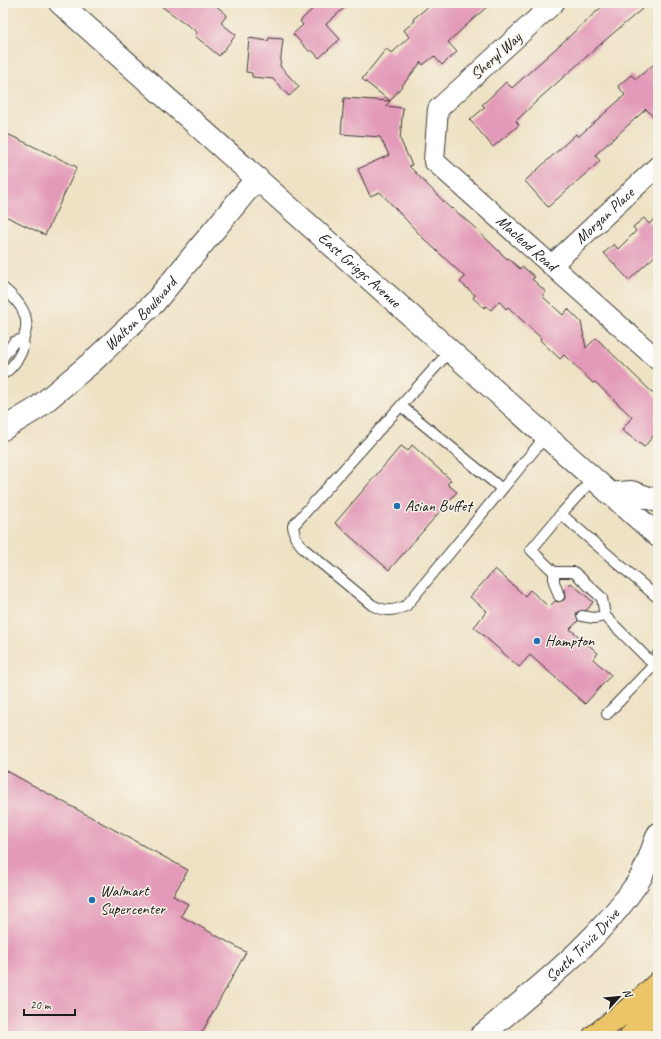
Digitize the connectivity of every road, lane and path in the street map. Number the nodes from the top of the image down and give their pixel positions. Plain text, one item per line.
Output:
1 (60, 3) edge
2 (554, 3) edge
3 (438, 109) joint
4 (658, 166) edge
5 (258, 178) junction
6 (552, 265) junction
7 (3, 288) edge
8 (23, 339) junction
9 (449, 352) junction
10 (3, 357) edge
11 (658, 360) edge
12 (3, 374) edge
13 (401, 406) junction
14 (3, 429) edge
15 (545, 437) junction
16 (593, 479) junction
17 (502, 489) junction
18 (610, 494) junction
19 (658, 501) edge
20 (562, 514) junction
21 (658, 536) edge
22 (554, 572) junction
23 (559, 596) dead end
24 (658, 598) edge
25 (582, 616) dead end
26 (605, 616) junction
27 (658, 654) edge
28 (656, 666) edge
29 (607, 714) dead end
30 (658, 834) edge
31 (658, 983) edge
32 (658, 1007) edge
33 (481, 1036) edge
34 (594, 1036) edge
35 (632, 1036) edge

1 - 5 street, East Griggs Avenue
2 - 3 street, Sheryl Way
3 - 6 street, Macleod Road
4 - 6 street, Morgan Place
5 - 9 street, East Griggs Avenue
5 - 14 street, Walton Boulevard
6 - 11 street, Macleod Road
7 - 8 lane
8 - 10 lane
8 - 12 lane
9 - 13 lane
9 - 15 street, East Griggs Avenue
13 - 17 lane
13 - 17 lane
15 - 16 street, East Griggs Avenue
15 - 17 lane
16 - 18 street, East Griggs Avenue
16 - 20 lane
18 - 19 street
18 - 21 street, East Griggs Avenue
20 - 22 lane
20 - 24 lane
22 - 23 lane
22 - 26 lane
25 - 26 lane
26 - 28 lane
27 - 28 lane
28 - 29 lane
30 - 33 street, South Triviz Drive
31 - 34 highway
32 - 35 highway

